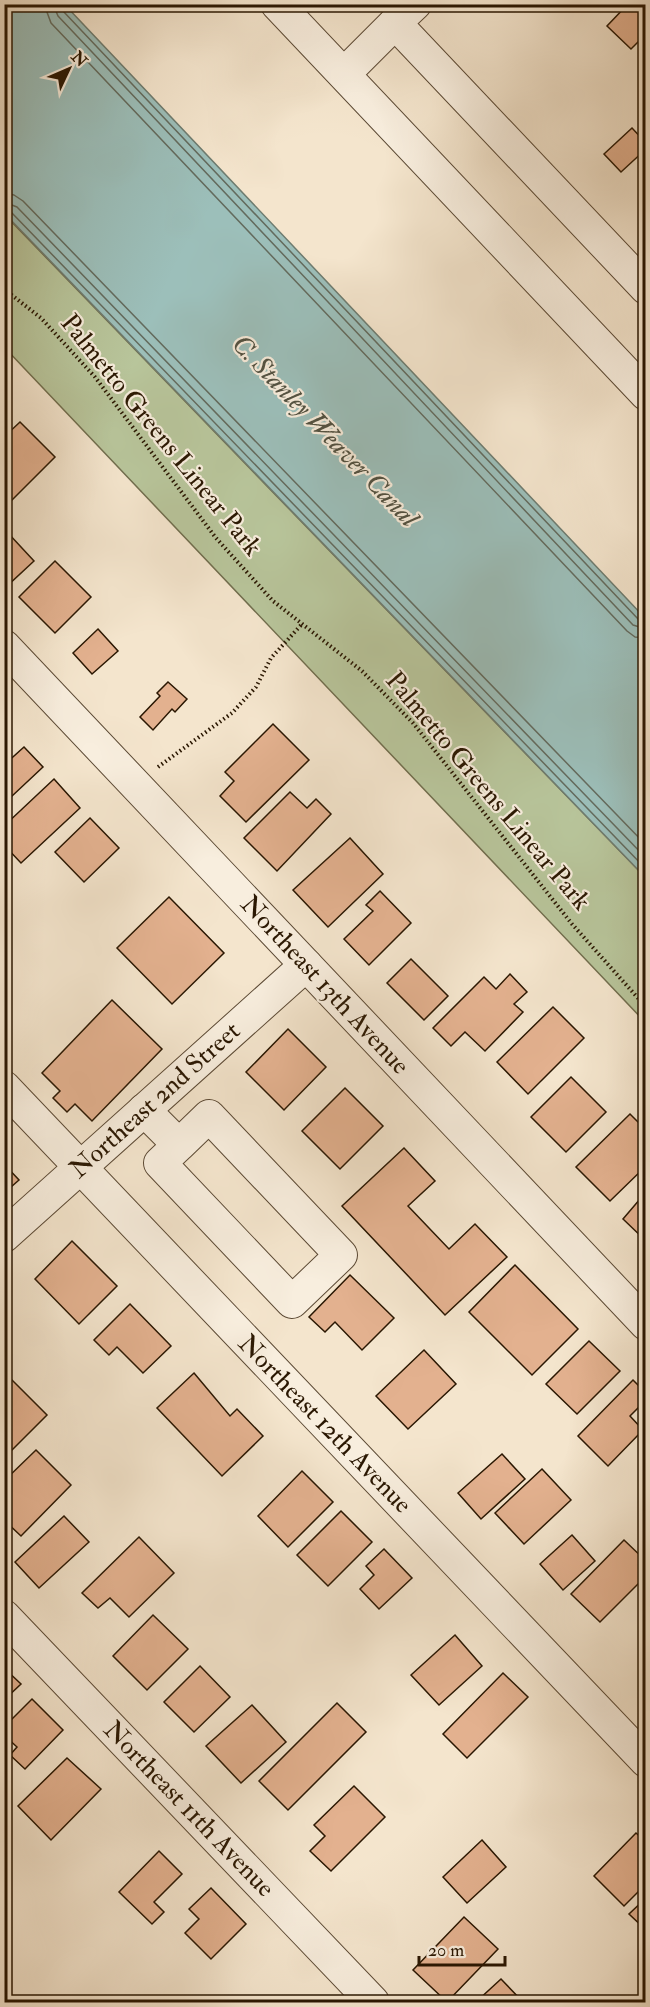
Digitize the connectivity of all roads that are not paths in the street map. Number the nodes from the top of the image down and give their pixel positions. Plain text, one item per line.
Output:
1 (278, 5) edge
2 (405, 14) edge
3 (344, 74) junction
4 (645, 288) edge
5 (645, 394) edge
6 (4, 646) edge
7 (306, 965) junction
8 (4, 1087) edge
9 (144, 1110) junction
10 (179, 1145) junction
11 (80, 1166) junction
12 (4, 1236) edge
13 (645, 1324) edge
14 (4, 1616) edge
15 (645, 1761) edge
16 (374, 2002) edge

1 - 3 street
2 - 3 street
2 - 4 street
3 - 5 street
6 - 7 street, Northeast 13th Avenue
7 - 9 street, Northeast 2nd Street
7 - 13 street, Northeast 13th Avenue
8 - 11 street, Northeast 12th Avenue
9 - 10 street
9 - 11 street, Northeast 2nd Street
10 - 10 street
11 - 12 street, Northeast 2nd Street
11 - 15 street, Northeast 12th Avenue
14 - 16 street, Northeast 11th Avenue

